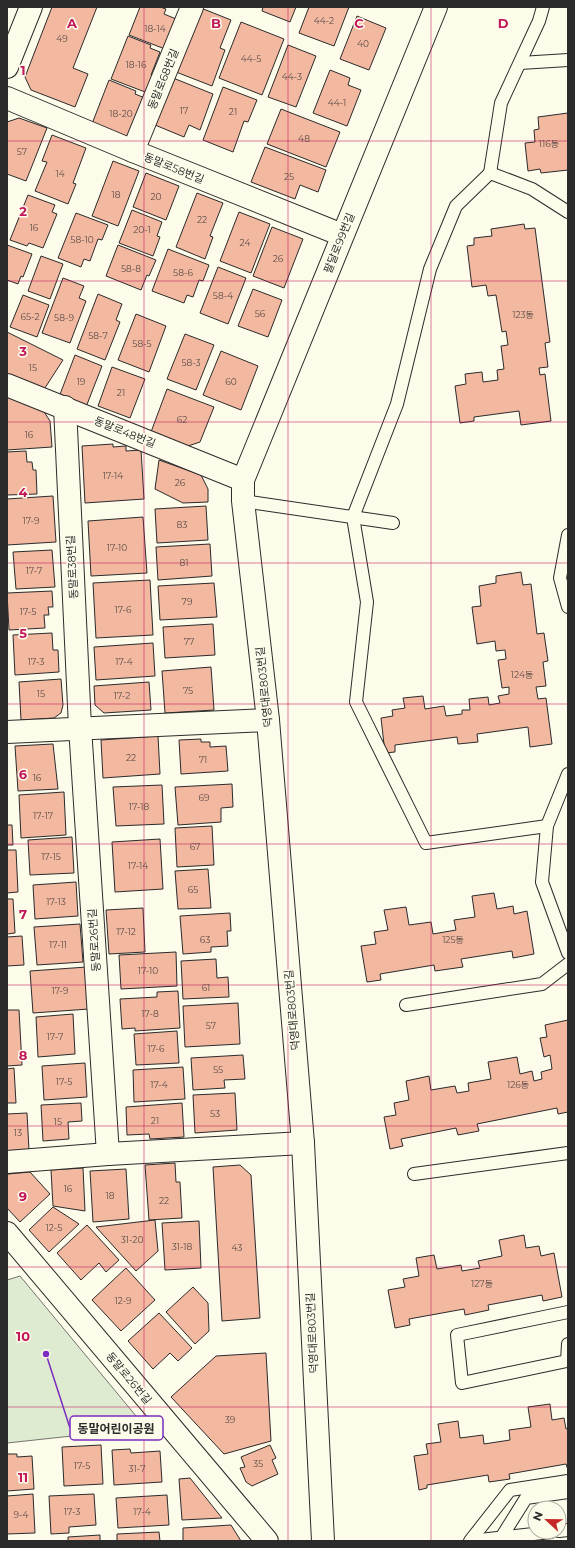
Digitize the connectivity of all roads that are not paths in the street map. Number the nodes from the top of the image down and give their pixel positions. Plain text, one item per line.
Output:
1 (31, 7) edge
2 (192, 7) edge
3 (436, 7) edge
4 (543, 7) edge
5 (568, 60) edge
6 (520, 63) junction
7 (7, 67) edge
8 (7, 98) edge
9 (133, 151) junction
10 (490, 173) junction
11 (568, 212) edge
12 (342, 235) junction
13 (7, 385) edge
14 (65, 407) junction
15 (243, 480) junction
16 (243, 501) junction
17 (353, 517) junction
18 (393, 523) dead end
19 (568, 535) edge
20 (566, 560) edge
21 (568, 607) edge
22 (268, 720) junction
23 (80, 727) junction
24 (7, 732) edge
25 (568, 774) edge
26 (547, 826) junction
27 (568, 953) edge
28 (568, 964) edge
29 (406, 1005) dead end
30 (303, 1143) junction
31 (568, 1153) edge
32 (108, 1154) junction
33 (7, 1162) edge
34 (414, 1174) dead end
35 (7, 1234) edge
36 (568, 1312) edge
37 (568, 1344) edge
38 (568, 1481) edge
39 (568, 1492) edge
40 (527, 1535) edge
41 (501, 1538) junction
42 (267, 1541) edge
43 (323, 1541) edge
44 (471, 1541) edge

1 - 7 street
2 - 9 street, 동말로68번길
3 - 12 street, 팔달로99번길
4 - 6 lane
5 - 6 lane
6 - 10 lane
8 - 9 street, 동말로58번길
9 - 12 street, 동말로58번길
10 - 11 lane
10 - 17 lane
12 - 15 street, 팔달로99번길
13 - 14 street, 동말로48번길
14 - 15 street, 동말로48번길
14 - 23 street, 동말로38번길
15 - 16 street, 덕영대로803번길
16 - 17 lane
16 - 22 street, 덕영대로803번길
17 - 18 lane
17 - 26 lane
19 - 20 lane
20 - 21 lane
22 - 23 street
22 - 30 street, 덕영대로803번길
23 - 24 street
23 - 32 street, 동말로26번길
25 - 26 lane
26 - 27 lane
28 - 29 lane
30 - 32 street
30 - 43 street, 덕영대로803번길
31 - 34 lane
32 - 33 street
35 - 42 street, 동말로26번길
36 - 37 lane
38 - 44 lane
39 - 41 lane
40 - 41 lane
41 - 44 lane

